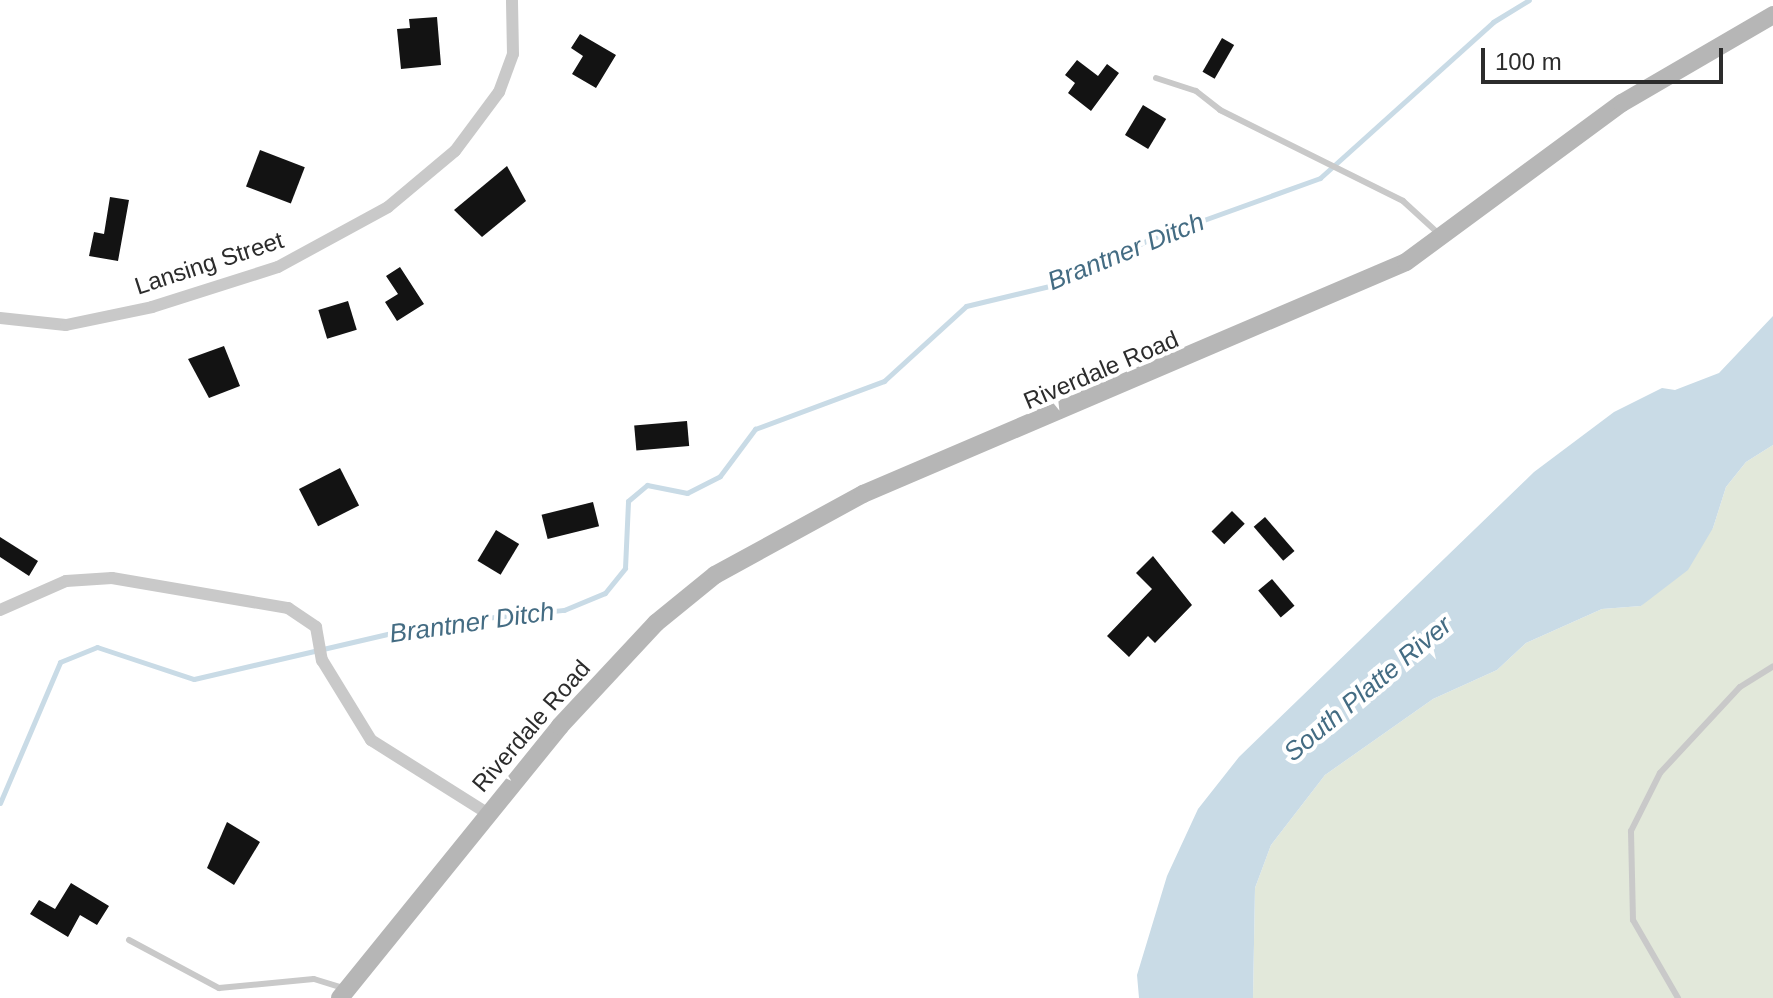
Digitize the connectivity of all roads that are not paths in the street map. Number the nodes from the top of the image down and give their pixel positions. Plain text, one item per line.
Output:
1 (513, 6) edge
2 (1773, 15) edge
3 (1156, 78) dead end
4 (1444, 240) junction
5 (0, 318) edge
6 (0, 610) edge
7 (1773, 666) edge
8 (487, 813) junction
9 (129, 940) dead end
10 (343, 994) edge
11 (1678, 998) edge

1 - 5 street, Lansing Street
2 - 4 street, Riverdale Road
3 - 4 lane
4 - 8 street, Riverdale Road
6 - 8 street, Riverdale Road
7 - 11 lane
8 - 10 street, Riverdale Road
9 - 10 lane

